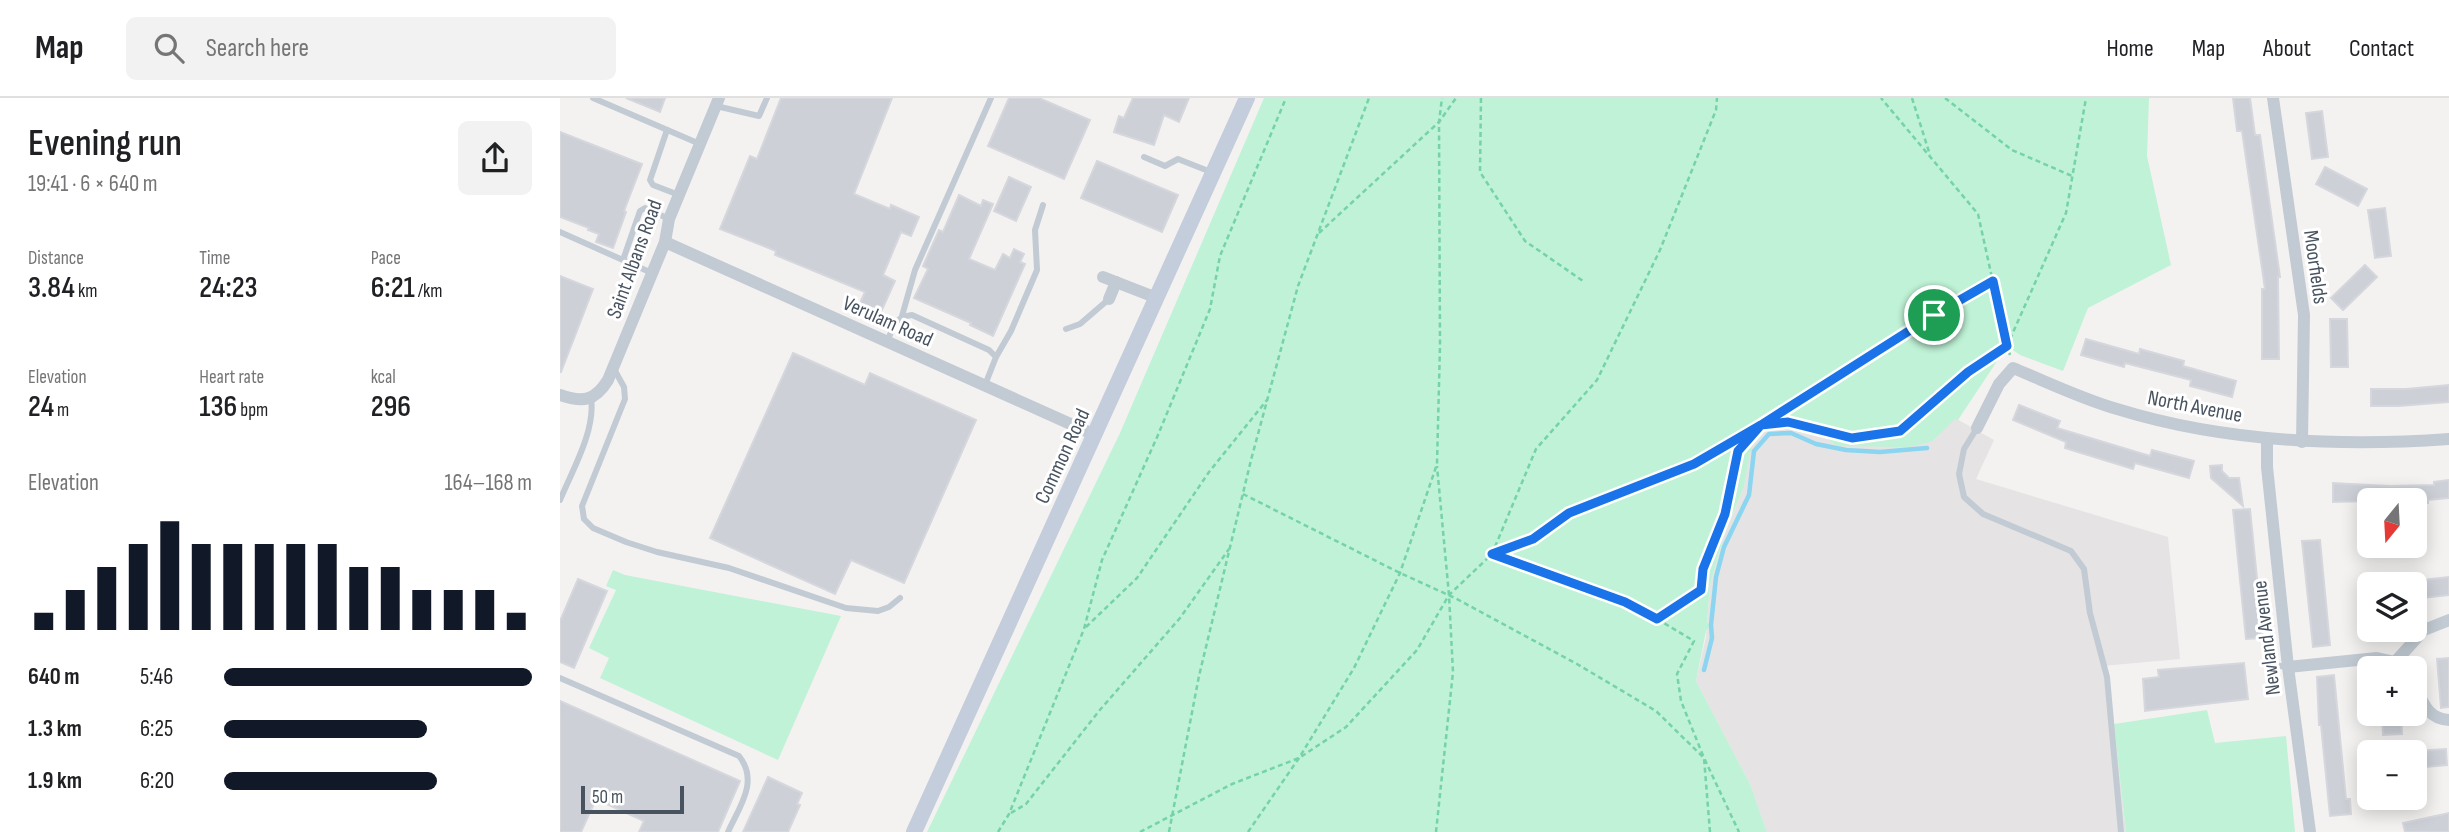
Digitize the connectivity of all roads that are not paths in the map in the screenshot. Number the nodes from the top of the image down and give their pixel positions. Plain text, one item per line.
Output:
1 (593, 98) edge
2 (767, 98) edge
3 (991, 98) edge
4 (1247, 98) edge
5 (2273, 98) edge
6 (717, 102) edge
7 (667, 130) junction
8 (700, 144) junction
9 (1144, 157) dead end
10 (1213, 173) junction
11 (679, 195) junction
12 (1043, 205) dead end
13 (669, 219) junction
14 (560, 232) edge
15 (665, 242) junction
16 (623, 260) junction
17 (652, 274) junction
18 (1103, 277) dead end
19 (1116, 282) junction
20 (1157, 298) junction
21 (1109, 299) joint
22 (902, 316) junction
23 (1066, 330) dead end
24 (887, 342) junction
25 (996, 357) junction
26 (613, 368) junction
27 (985, 385) junction
28 (560, 394) edge
29 (591, 398) junction
30 (1977, 428) joint
31 (1095, 435) junction
32 (2267, 438) junction
33 (2449, 439) edge
34 (2302, 442) junction
35 (560, 500) edge
36 (900, 598) dead end
37 (2449, 620) edge
38 (2405, 656) edge
39 (2357, 660) edge
40 (2266, 664) dead end
41 (2288, 667) junction
42 (560, 678) edge
43 (2427, 711) edge
44 (2449, 720) edge
45 (728, 832) edge
46 (914, 832) edge
47 (2121, 832) edge
48 (2309, 832) edge

1 - 7 lane
2 - 6 lane
3 - 22 lane
4 - 10 street, Common Road
5 - 34 street, Moorfields
6 - 8 street, Saint Albans Road
7 - 8 lane
7 - 11 lane
8 - 11 street, Saint Albans Road
9 - 10 lane
10 - 20 street, Common Road
11 - 13 street, Saint Albans Road
12 - 25 lane
13 - 15 street, Saint Albans Road
13 - 16 lane
14 - 16 lane
15 - 17 street, Saint Albans Road
15 - 24 street, Verulam Road
16 - 17 lane
17 - 26 street, Saint Albans Road
18 - 19 street
19 - 20 street
19 - 21 street
20 - 31 street, Common Road
21 - 23 lane
22 - 24 lane
22 - 25 lane
24 - 27 street, Verulam Road
25 - 27 lane
26 - 29 street, Saint Albans Road
26 - 36 lane
27 - 31 street, Verulam Road
28 - 29 street
29 - 35 lane
30 - 32 street, North Avenue
30 - 47 lane
31 - 46 street, Common Road
32 - 34 street, North Avenue
32 - 41 street, Newland Avenue
33 - 34 street, North Avenue
37 - 38 street
39 - 41 street
40 - 41 lane
41 - 48 street, Newland Avenue
42 - 45 lane
43 - 44 street

